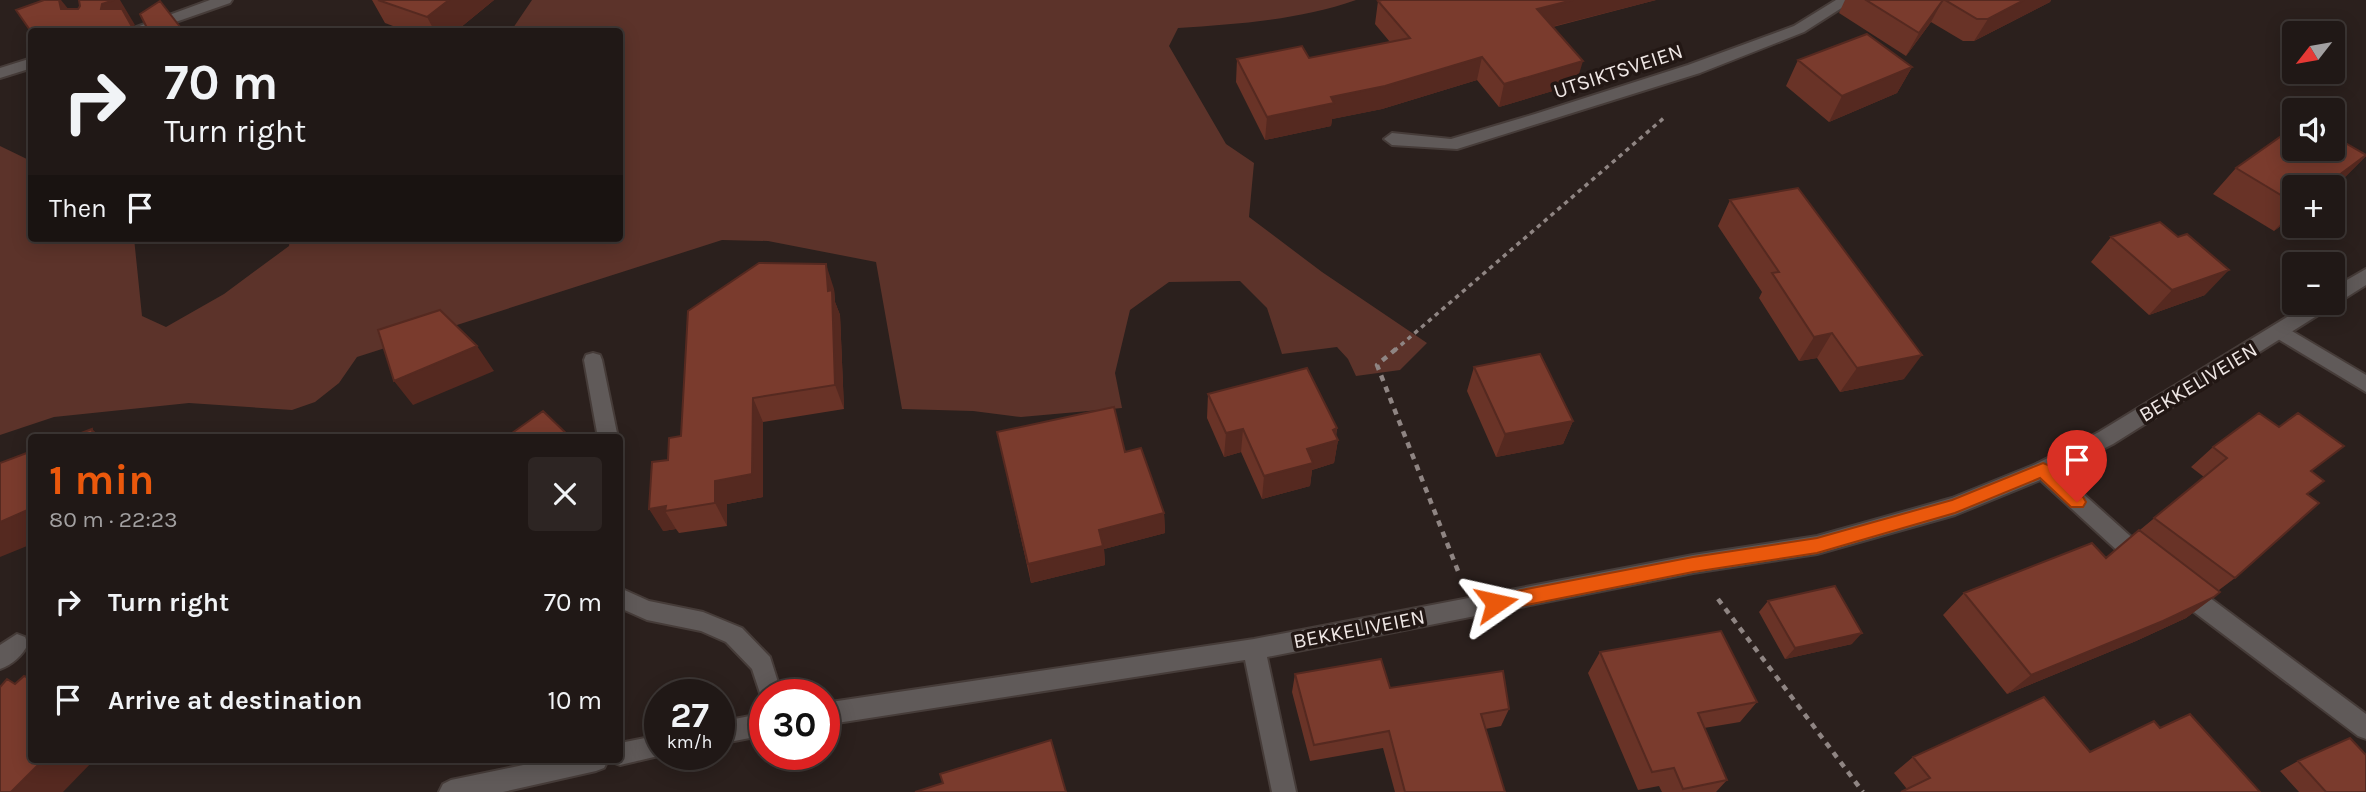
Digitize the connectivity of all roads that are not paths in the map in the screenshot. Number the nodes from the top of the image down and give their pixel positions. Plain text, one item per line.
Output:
1 (225, 0) edge
2 (1847, 0) edge
3 (142, 28) edge
4 (28, 64) edge
5 (0, 73) edge
6 (1392, 139) dead end
7 (2366, 276) edge
8 (2345, 289) edge
9 (2305, 315) edge
10 (2280, 331) junction
11 (593, 360) dead end
12 (2366, 384) edge
13 (607, 434) edge
14 (2043, 470) junction
15 (623, 599) edge
16 (17, 644) dead end
17 (1254, 649) junction
18 (0, 659) edge
19 (766, 679) edge
20 (840, 712) edge
21 (2366, 728) edge
22 (644, 749) edge
23 (623, 753) edge
24 (582, 763) edge
25 (451, 792) edge
26 (1284, 792) edge

1 - 3 street
2 - 6 street, UTSIKTSVEIEN
4 - 5 street
7 - 8 street
9 - 10 street, BEKKELIVEIEN
10 - 12 street
10 - 14 street, BEKKELIVEIEN
11 - 13 street
14 - 17 street, BEKKELIVEIEN
14 - 21 street
15 - 19 street
16 - 18 street
17 - 20 street, BEKKELIVEIEN
17 - 26 street
22 - 23 street
24 - 25 street

